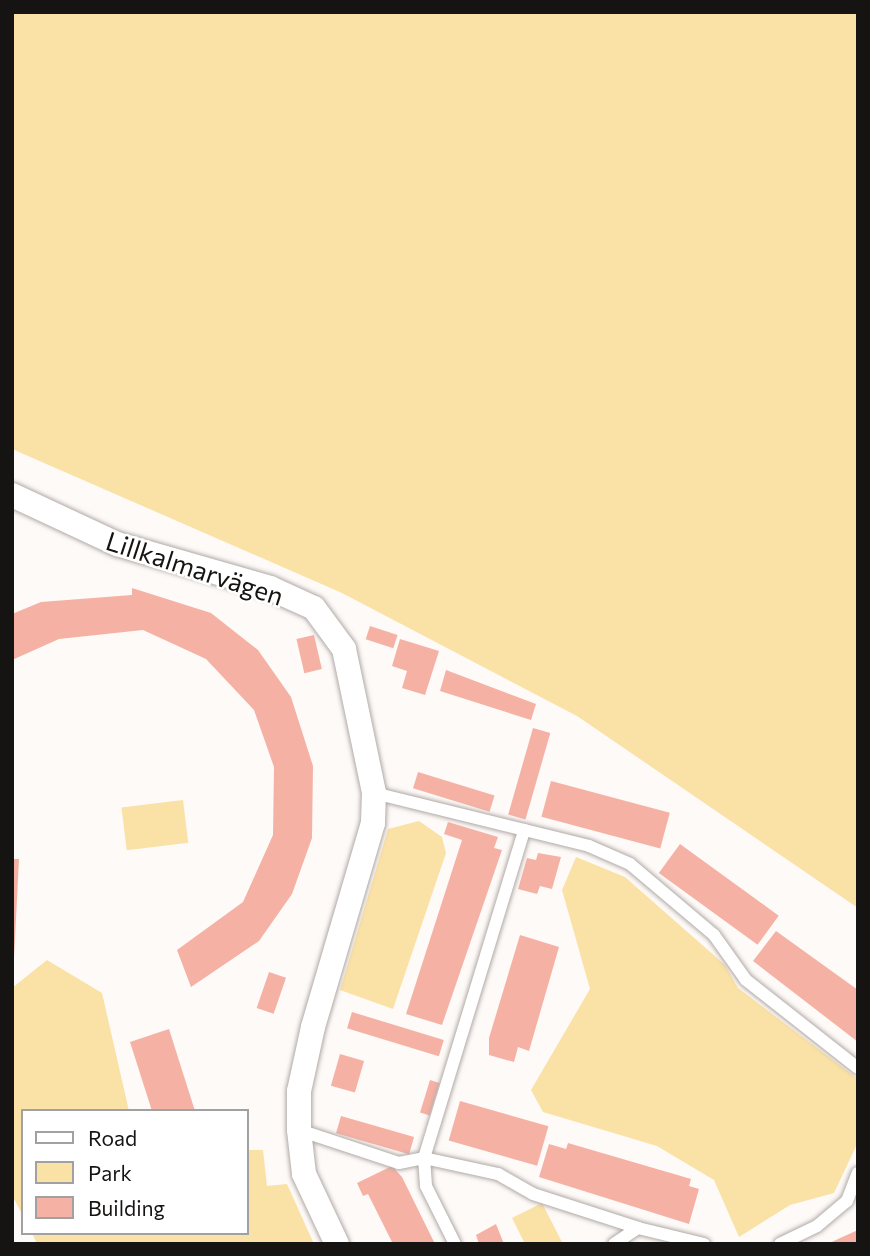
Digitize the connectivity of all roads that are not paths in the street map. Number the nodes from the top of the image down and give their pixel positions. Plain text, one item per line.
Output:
1 (12, 495) edge
2 (373, 793) junction
3 (524, 830) junction
4 (858, 1068) edge
5 (299, 1130) junction
6 (424, 1158) junction
7 (858, 1173) edge
8 (638, 1228) junction
9 (337, 1244) edge
10 (455, 1244) edge
11 (614, 1244) edge
12 (704, 1244) edge
13 (780, 1244) edge

1 - 2 street, Lillkalmarvägen
2 - 3 lane
2 - 5 street, Lillkalmarvägen
3 - 4 lane
3 - 6 lane
5 - 6 lane
5 - 9 street, Lillkalmarvägen
6 - 8 lane
6 - 10 lane
7 - 13 lane
8 - 11 lane
8 - 12 lane

